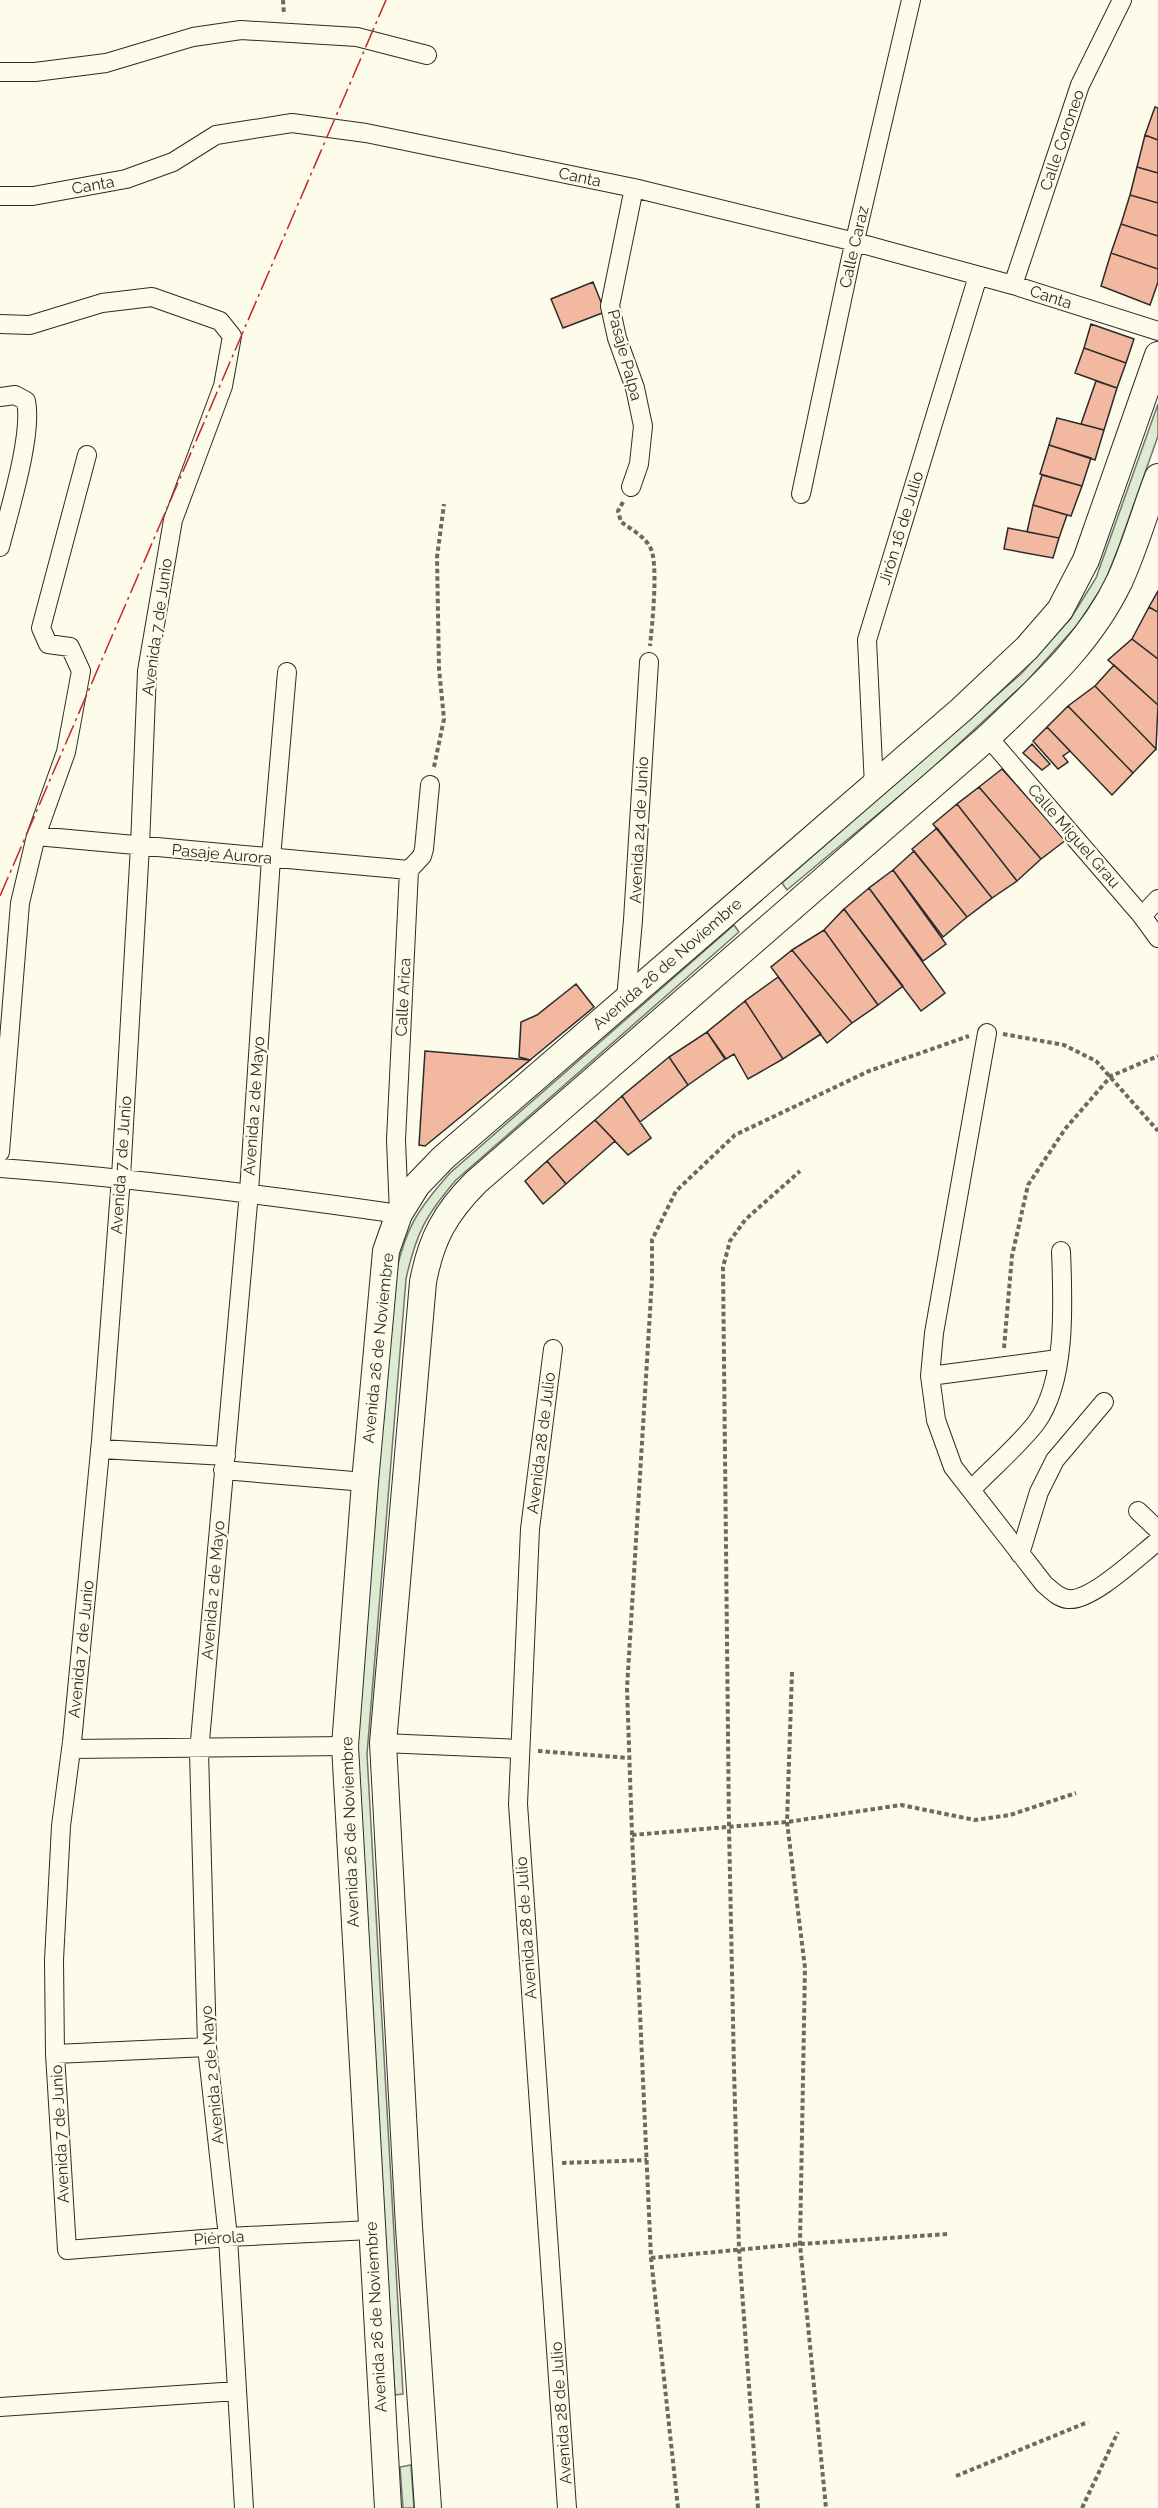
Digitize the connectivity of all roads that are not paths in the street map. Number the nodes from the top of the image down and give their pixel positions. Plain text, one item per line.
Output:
1 (910, 0) edge
2 (1122, 0) edge
3 (427, 55) dead end
4 (0, 72) edge
5 (634, 188) junction
6 (0, 196) edge
7 (855, 242) junction
8 (978, 276) junction
9 (1013, 285) junction
10 (0, 324) edge
11 (1158, 331) edge
12 (1158, 355) edge
13 (0, 397) edge
14 (87, 455) dead end
15 (1158, 477) edge
16 (631, 487) road end
17 (801, 494) dead end
18 (0, 547) edge
19 (649, 662) road end
20 (287, 672) dead end
21 (988, 737) junction
22 (430, 785) road end
23 (874, 786) junction
24 (36, 836) junction
25 (140, 846) junction
26 (271, 858) junction
27 (409, 870) junction
28 (747, 894) junction
29 (1158, 899) edge
30 (1142, 916) junction
31 (772, 924) junction
32 (1158, 938) edge
33 (626, 999) junction
34 (987, 1033) road end
35 (0, 1152) edge
36 (0, 1168) edge
37 (121, 1177) junction
38 (249, 1192) junction
39 (399, 1214) junction
40 (1061, 1251) dead end
41 (553, 1349) dead end
42 (1058, 1359) junction
43 (930, 1376) junction
44 (1104, 1402) dead end
45 (100, 1449) junction
46 (224, 1463) junction
47 (365, 1482) junction
48 (971, 1490) junction
49 (1138, 1511) dead end
50 (1158, 1530) edge
51 (1158, 1541) edge
52 (1020, 1554) junction
53 (383, 1743) junction
54 (200, 1746) junction
55 (345, 1746) junction
56 (71, 1749) junction
57 (519, 1749) junction
58 (207, 2047) junction
59 (55, 2054) junction
60 (371, 2230) junction
61 (228, 2237) junction
62 (67, 2250) joint
63 (237, 2391) junction
64 (0, 2407) edge
65 (423, 2421) junction
66 (382, 2425) junction
67 (244, 2508) edge
68 (388, 2508) edge
69 (428, 2508) edge
70 (567, 2508) edge

1 - 7 street, Calle Caraz
2 - 9 street, Calle Coroneo
3 - 4 street
5 - 6 street, Canta
5 - 7 street, Canta
5 - 16 street, Pasaje Palpa
7 - 8 street, Canta
7 - 17 street, Calle Caraz
8 - 9 street, Canta
8 - 23 street, Jirón 16 de Julio
9 - 11 street, Canta
10 - 25 street, Avenida 7 de Junio
12 - 23 main road, Avenida 26 de Noviembre
13 - 18 street
14 - 24 street
15 - 21 main road
19 - 33 street, Avenida 24 de Junio
20 - 26 street, Avenida 2 de Mayo
21 - 30 street, Calle Miguel Grau
21 - 31 main road
22 - 27 street, Calle Arica
23 - 28 main road, Avenida 26 de Noviembre
24 - 25 street, Pasaje Aurora
24 - 35 street
25 - 26 street, Pasaje Aurora
25 - 37 street, Avenida 7 de Junio
26 - 27 street, Pasaje Aurora
26 - 38 street, Avenida 2 de Mayo
27 - 39 street, Calle Arica
28 - 31 main road
28 - 33 main road, Avenida 26 de Noviembre
29 - 30 street
30 - 32 street, Calle Miguel Grau
31 - 53 main road
33 - 39 main road, Avenida 26 de Noviembre
34 - 43 street
36 - 37 street
37 - 38 street
37 - 45 street, Avenida 7 de Junio
38 - 39 street
38 - 46 street, Avenida 2 de Mayo
39 - 47 main road, Avenida 26 de Noviembre
40 - 42 street
41 - 57 street, Avenida 28 de Julio
42 - 43 street
42 - 48 street
43 - 48 street
44 - 52 street
45 - 46 street
45 - 56 street, Avenida 7 de Junio
46 - 47 street
46 - 54 street, Avenida 2 de Mayo
47 - 55 main road, Avenida 26 de Noviembre
48 - 52 street
49 - 50 street
51 - 52 street
53 - 57 street
53 - 65 main road
54 - 55 street
54 - 56 street
54 - 58 street, Avenida 2 de Mayo
55 - 60 main road, Avenida 26 de Noviembre
56 - 59 street, Avenida 7 de Junio
57 - 70 street, Avenida 28 de Julio
58 - 59 street
58 - 61 street, Avenida 2 de Mayo
59 - 62 street, Avenida 7 de Junio
60 - 61 street, Piérola
60 - 66 main road, Avenida 26 de Noviembre
61 - 62 street, Piérola
61 - 63 street, Avenida 2 de Mayo
63 - 64 street
63 - 67 street, Avenida 2 de Mayo
65 - 66 main road
65 - 69 main road
66 - 68 main road, Avenida 26 de Noviembre

